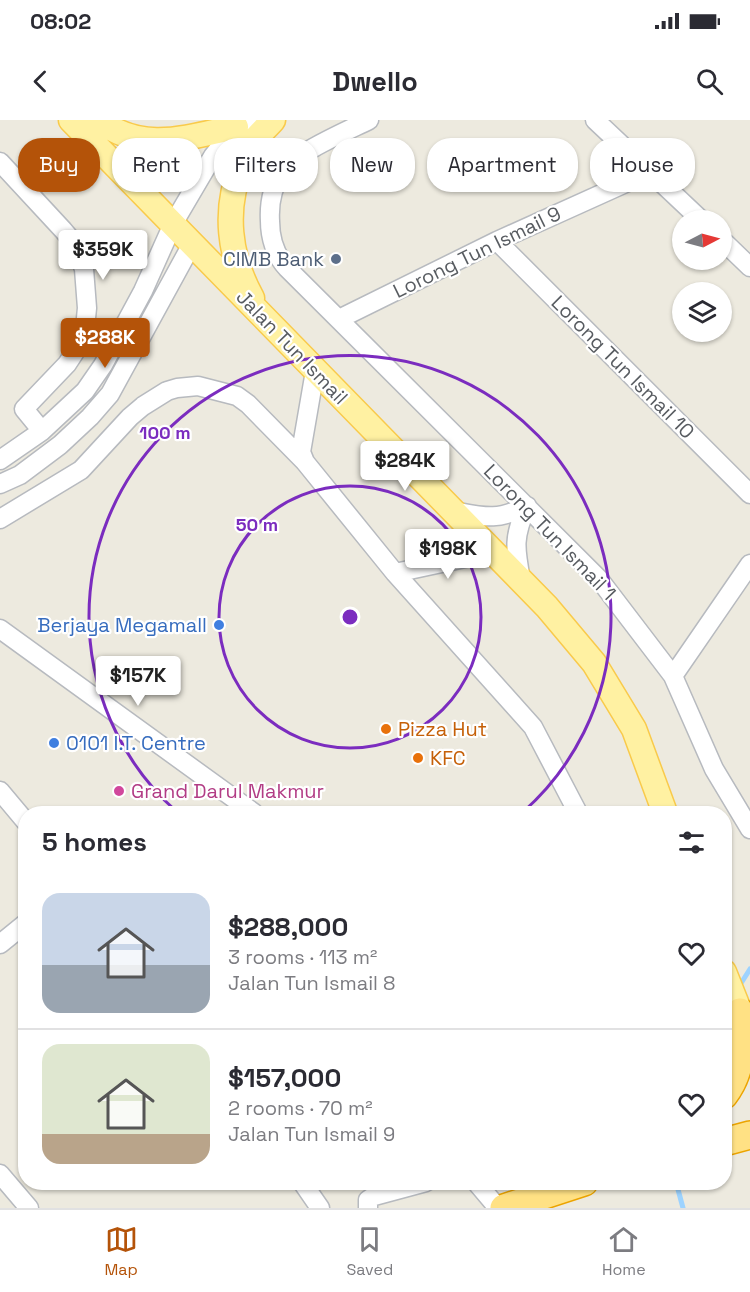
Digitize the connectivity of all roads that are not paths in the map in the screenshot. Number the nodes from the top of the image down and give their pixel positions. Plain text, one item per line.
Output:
1 (71, 120) edge
2 (99, 120) edge
3 (273, 120) edge
4 (369, 120) edge
5 (595, 120) edge
6 (244, 124) edge
7 (614, 138) edge
8 (0, 162) edge
9 (606, 192) edge
10 (671, 192) edge
11 (690, 210) edge
12 (173, 224) junction
13 (497, 241) junction
14 (192, 244) junction
15 (732, 250) edge
16 (750, 267) edge
17 (264, 319) junction
18 (339, 320) junction
19 (315, 371) junction
20 (42, 431) junction
21 (0, 460) edge
22 (304, 462) junction
23 (0, 484) edge
24 (750, 494) edge
25 (527, 506) junction
26 (17, 510) junction
27 (453, 511) junction
28 (0, 519) edge
29 (493, 552) junction
30 (750, 564) edge
31 (395, 573) junction
32 (520, 580) junction
33 (0, 629) edge
34 (673, 676) junction
35 (0, 791) edge
36 (245, 806) edge
37 (574, 806) edge
38 (662, 806) edge
39 (18, 812) edge
40 (750, 829) edge
41 (18, 929) edge
42 (0, 944) edge
43 (732, 991) edge
44 (742, 1014) edge
45 (732, 1085) edge
46 (750, 1135) edge
47 (732, 1140) edge
48 (0, 1174) edge
49 (308, 1190) edge
50 (396, 1190) edge
51 (483, 1190) edge
52 (559, 1190) edge
53 (29, 1208) edge
54 (320, 1208) edge
55 (368, 1208) edge
56 (498, 1208) edge
57 (504, 1208) edge

1 - 12 main road, Jalan Tun Ismail
2 - 6 main road
3 - 17 main road
4 - 18 street, Lorong Tun Ismail 1
5 - 7 street
6 - 12 street
8 - 20 street
9 - 13 street, Lorong Tun Ismail 9
10 - 11 street
12 - 14 main road, Jalan Tun Ismail
12 - 20 street
13 - 18 street, Lorong Tun Ismail 9
13 - 24 street, Lorong Tun Ismail 10
14 - 17 main road, Jalan Tun Ismail
14 - 23 street
15 - 16 street
17 - 19 main road, Jalan Tun Ismail
18 - 25 street, Lorong Tun Ismail 1
19 - 22 street
19 - 27 main road, Jalan Tun Ismail
20 - 21 street
22 - 26 street
22 - 31 street
23 - 26 street
25 - 27 street
25 - 32 street
25 - 34 street, Lorong Tun Ismail 1
26 - 28 street
27 - 29 main road, Jalan Tun Ismail
29 - 31 street
29 - 32 main road, Jalan Tun Ismail
30 - 34 street
31 - 37 street
32 - 38 main road, Jalan Tun Ismail
33 - 36 street
34 - 40 street, Lorong Tun Ismail 1
35 - 39 street
41 - 42 street
43 - 44 main road
44 - 45 highway
46 - 47 highway
48 - 53 street
49 - 54 street
50 - 55 street
51 - 56 street
52 - 57 highway

